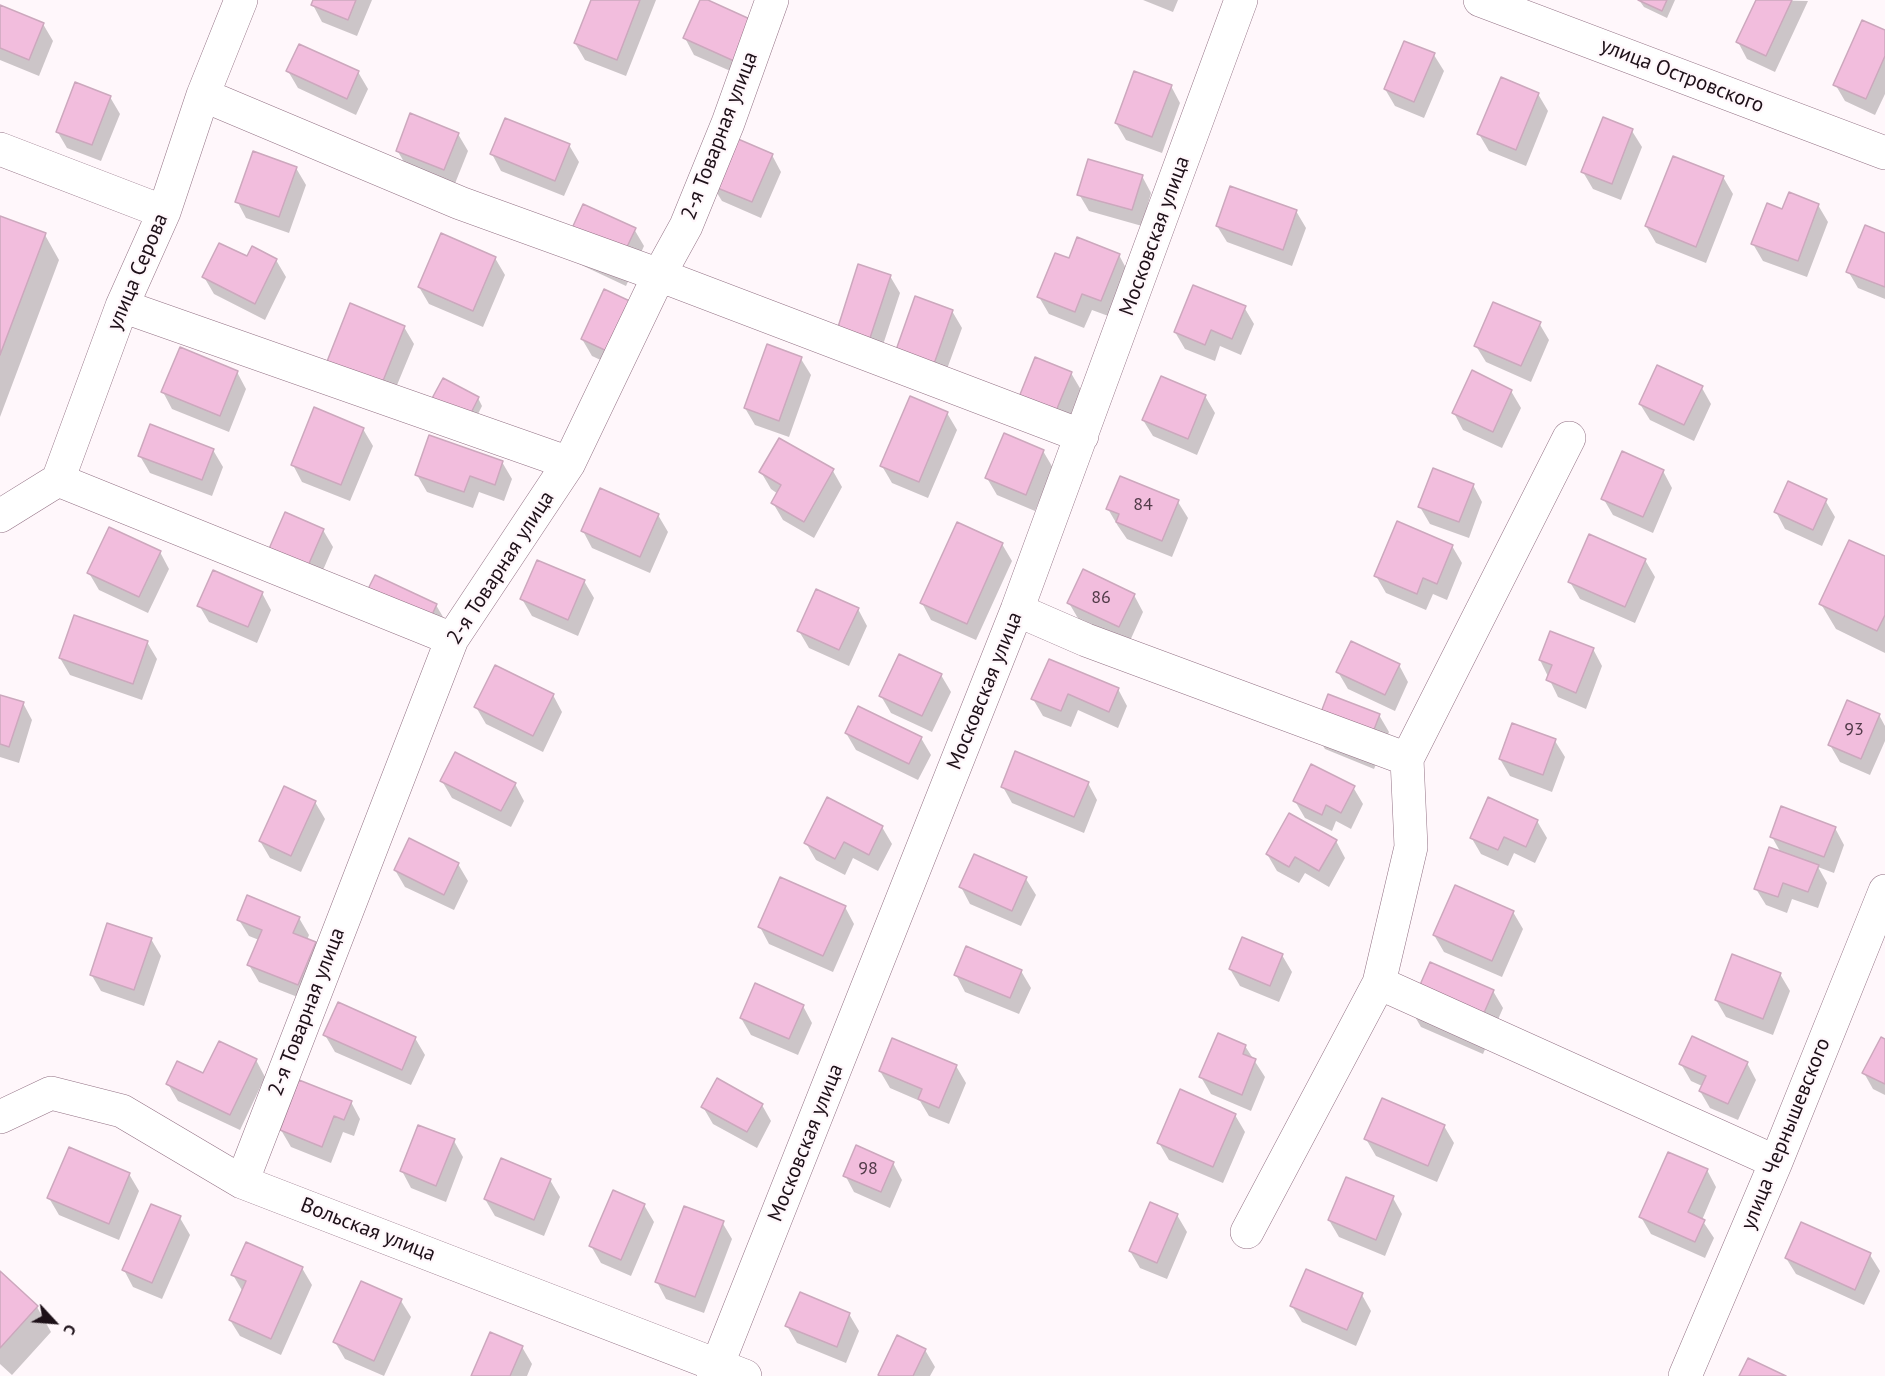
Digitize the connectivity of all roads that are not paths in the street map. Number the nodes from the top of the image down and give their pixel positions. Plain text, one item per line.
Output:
1 (241, 0) edge
2 (772, 0) edge
3 (1240, 0) edge
4 (1480, 0) edge
5 (203, 95) junction
6 (0, 149) edge
7 (1885, 153) edge
8 (164, 212) junction
9 (659, 275) junction
10 (122, 306) junction
11 (1082, 436) junction
12 (1569, 438) dead end
13 (569, 463) junction
14 (58, 480) junction
15 (0, 516) edge
16 (1017, 610) junction
17 (452, 639) junction
18 (1407, 759) junction
19 (1885, 891) edge
20 (1379, 983) junction
21 (0, 1117) edge
22 (1776, 1162) junction
23 (242, 1182) junction
24 (1247, 1232) dead end
25 (725, 1372) edge
26 (1685, 1376) edge

1 - 5 street, улица Серова
2 - 9 street, 2-я Товарная улица
3 - 11 street, Московская улица
4 - 7 street, улица Островского
5 - 8 street, улица Серова
5 - 9 street
6 - 8 street
8 - 10 street, улица Серова
9 - 11 street
9 - 13 street, 2-я Товарная улица
10 - 13 street
10 - 14 street, улица Серова
11 - 16 street, Московская улица
12 - 18 street
13 - 17 street, 2-я Товарная улица
14 - 15 street
14 - 17 street
16 - 18 street
16 - 25 street, Московская улица
17 - 23 street, 2-я Товарная улица
18 - 20 street
19 - 22 street, улица Чернышевского
20 - 22 street
20 - 24 street
21 - 23 street, Вольская улица
22 - 26 street, улица Чернышевского
23 - 25 street, Вольская улица

